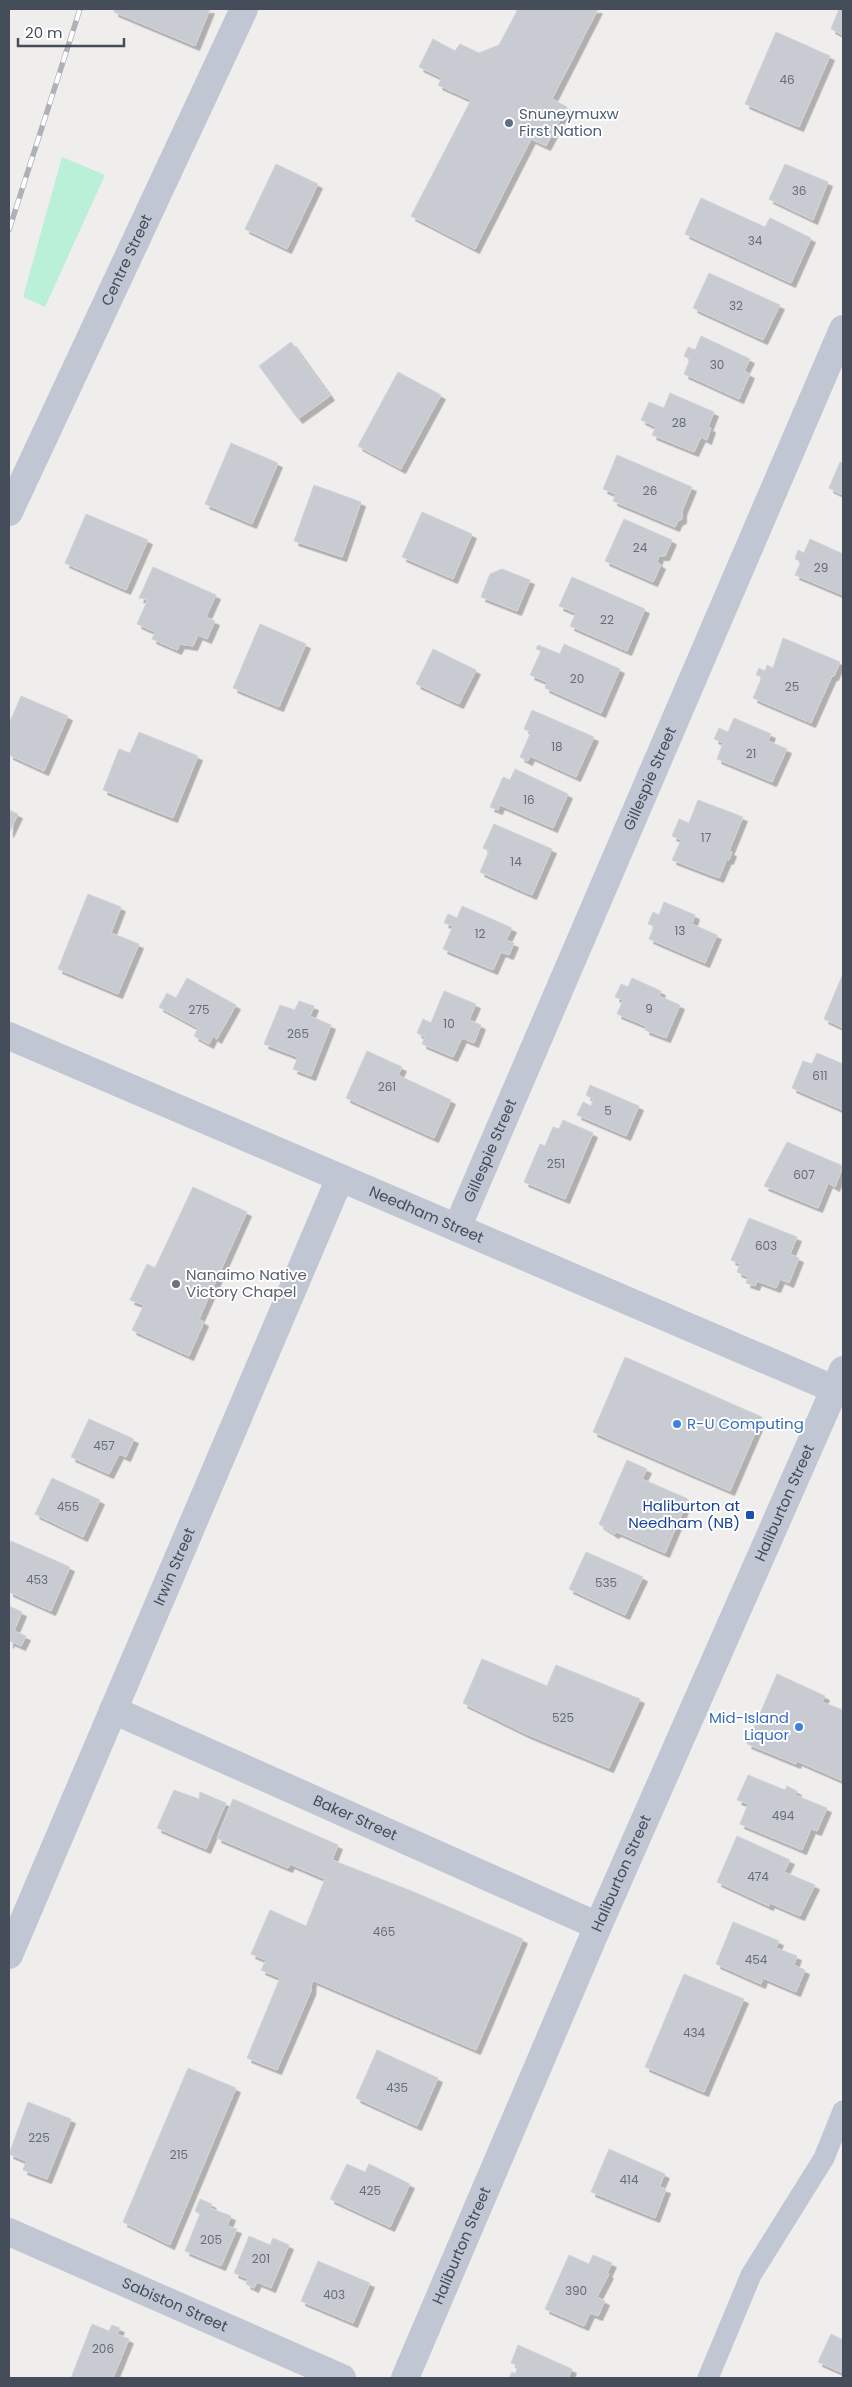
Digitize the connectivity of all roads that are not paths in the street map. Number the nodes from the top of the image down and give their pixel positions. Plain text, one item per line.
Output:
1 (244, 9) edge
2 (843, 329) edge
3 (9, 512) edge
4 (9, 1036) edge
5 (340, 1178) junction
6 (457, 1228) junction
7 (841, 1385) edge
8 (113, 1710) junction
9 (598, 1926) junction
10 (9, 1955) edge
11 (843, 2111) edge
12 (9, 2232) edge
13 (342, 2378) edge
14 (404, 2378) edge
15 (708, 2378) edge

1 - 3 street, Centre Street
2 - 6 street, Gillespie Street
4 - 5 street, Needham Street
5 - 6 street, Needham Street
5 - 8 street, Irwin Street
6 - 7 street, Needham Street
7 - 9 street, Haliburton Street
8 - 9 street, Baker Street
8 - 10 street, Irwin Street
9 - 14 street, Haliburton Street
11 - 15 lane
12 - 13 street, Sabiston Street

